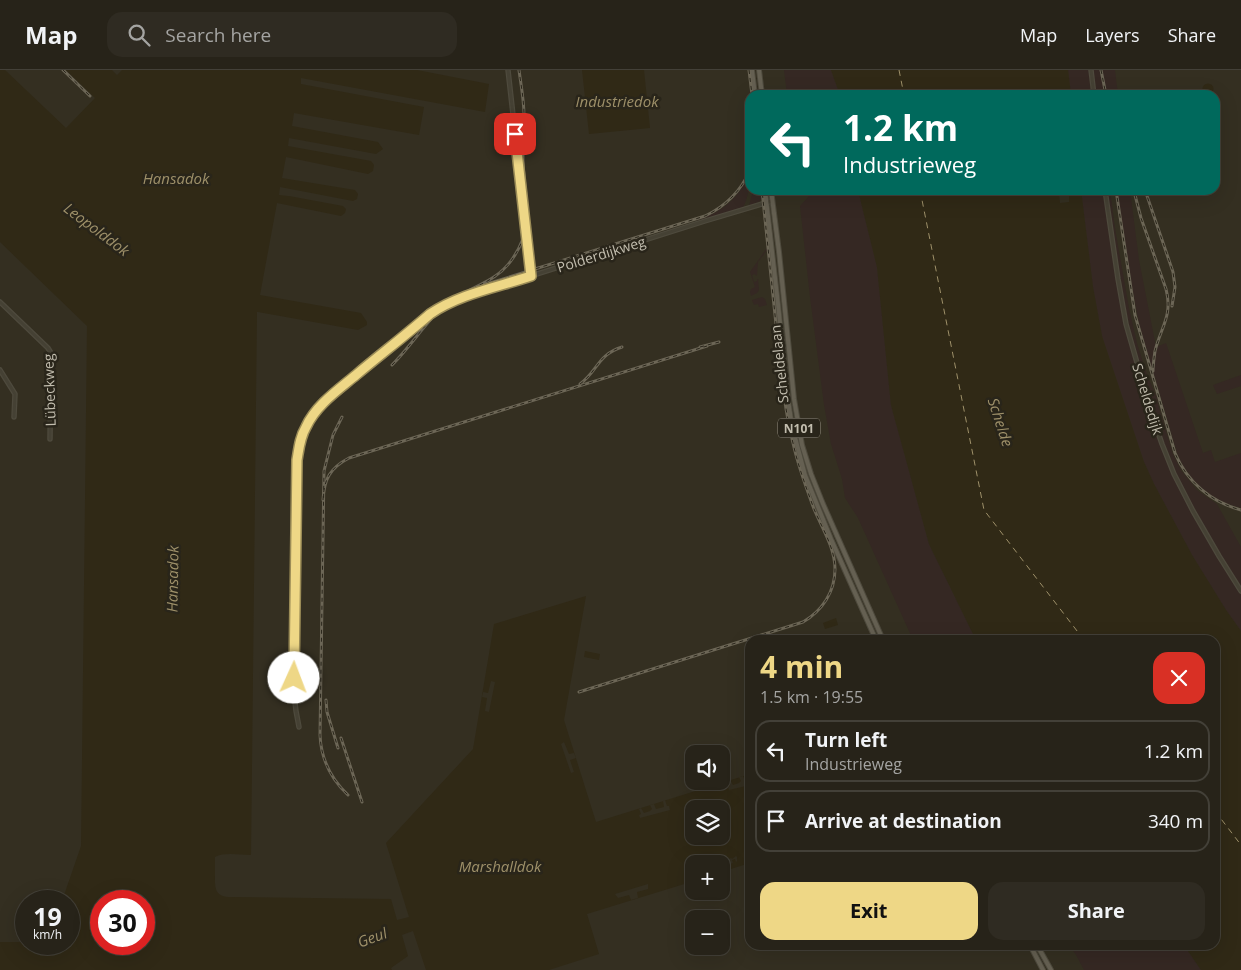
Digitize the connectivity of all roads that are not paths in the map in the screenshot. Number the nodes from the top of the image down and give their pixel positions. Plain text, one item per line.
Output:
1 (508, 70) edge
2 (752, 70) edge
3 (759, 70) edge
4 (1091, 70) edge
5 (754, 90) edge
6 (761, 90) edge
7 (1093, 90) edge
8 (765, 195) edge
9 (771, 195) edge
10 (1106, 195) edge
11 (772, 202) junction
12 (766, 203) junction
13 (772, 252) junction
14 (779, 252) junction
15 (531, 276) junction
16 (0, 302) edge
17 (784, 308) junction
18 (779, 312) junction
19 (0, 370) edge
20 (14, 417) dead end
21 (50, 440) dead end
22 (836, 536) junction
23 (831, 539) junction
24 (851, 569) junction
25 (846, 571) junction
26 (1241, 591) edge
27 (875, 622) junction
28 (870, 624) junction
29 (874, 635) edge
30 (881, 635) edge
31 (299, 727) dead end
32 (1033, 950) edge
33 (1040, 950) edge
34 (1043, 970) edge
35 (1051, 970) edge

1 - 15 street
2 - 5 main road
3 - 6 main road
4 - 7 street
8 - 12 main road, Scheldelaan / N101
9 - 11 main road, Scheldelaan / N101
10 - 26 street, Scheldedijk
11 - 12 street, Polderdijkweg
11 - 14 main road, Scheldelaan / N101
12 - 13 main road, Scheldelaan / N101
12 - 15 street, Polderdijkweg
13 - 14 main road
13 - 18 main road, Scheldelaan / N101
14 - 17 main road, Scheldelaan / N101
15 - 31 street, Polderdijkweg
16 - 21 street, Lübeckweg
17 - 18 main road
17 - 22 main road, Scheldelaan / N101
18 - 23 main road, Scheldelaan / N101
19 - 20 street
22 - 23 main road
22 - 24 main road, Scheldelaan / N101
23 - 25 main road, Scheldelaan / N101
24 - 25 main road
24 - 27 main road, Scheldelaan / N101
25 - 28 main road, Scheldelaan / N101
27 - 28 main road
27 - 30 main road, Scheldelaan / N101
28 - 29 main road, Scheldelaan / N101
32 - 34 main road
33 - 35 main road

